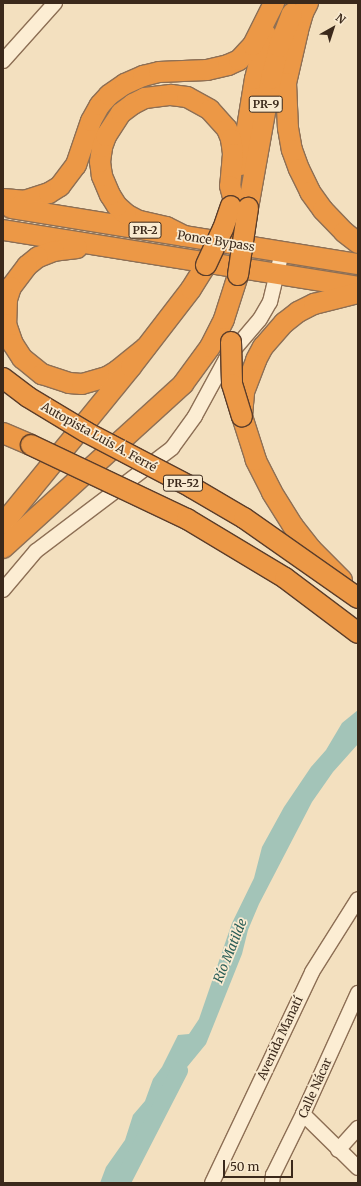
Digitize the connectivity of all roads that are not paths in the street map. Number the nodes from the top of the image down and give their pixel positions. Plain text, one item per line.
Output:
1 (55, 3) edge
2 (274, 3) edge
3 (278, 3) edge
4 (297, 3) edge
5 (308, 3) edge
6 (3, 61) edge
7 (5, 203) edge
8 (238, 204) junction
9 (3, 230) edge
10 (184, 236) junction
11 (358, 243) edge
12 (107, 247) junction
13 (282, 252) junction
14 (358, 264) edge
15 (238, 275) junction
16 (277, 276) junction
17 (358, 287) edge
18 (358, 293) edge
19 (145, 348) junction
20 (3, 378) edge
21 (242, 416) junction
22 (3, 433) edge
23 (3, 436) edge
24 (31, 445) junction
25 (3, 524) edge
26 (3, 548) edge
27 (3, 590) edge
28 (358, 597) edge
29 (358, 633) edge
30 (358, 899) edge
31 (358, 993) edge
32 (303, 1114) junction
33 (358, 1128) edge
34 (338, 1150) junction
35 (358, 1168) edge
36 (212, 1183) edge
37 (272, 1183) edge

1 - 6 street
2 - 7 highway
3 - 8 highway, PR-9
4 - 8 highway, PR-9
5 - 11 highway
7 - 10 highway, Ponce Bypass / PR-2
8 - 10 highway
8 - 15 highway, PR-9, bridge
8 - 19 highway, PR-9, bridge
9 - 12 highway, Ponce Bypass / PR-2
10 - 13 highway, Ponce Bypass / PR-2
12 - 16 highway, Ponce Bypass / PR-2
12 - 19 highway
13 - 14 highway, Ponce Bypass / PR-2
13 - 16 street
15 - 21 highway, bridge
15 - 26 highway
16 - 17 highway, Ponce Bypass / PR-2
16 - 27 street
18 - 21 highway
19 - 25 highway
20 - 28 highway, Autopista Luis A. Ferré / PR-52, bridge
21 - 28 highway, bridge
22 - 24 highway, PR-52
23 - 24 highway
24 - 29 highway, PR-52, bridge
30 - 36 street, Avenida Manatí
31 - 32 street, Calle Nácar
32 - 34 street
32 - 37 street, Calle Nácar
33 - 34 street
34 - 35 street

